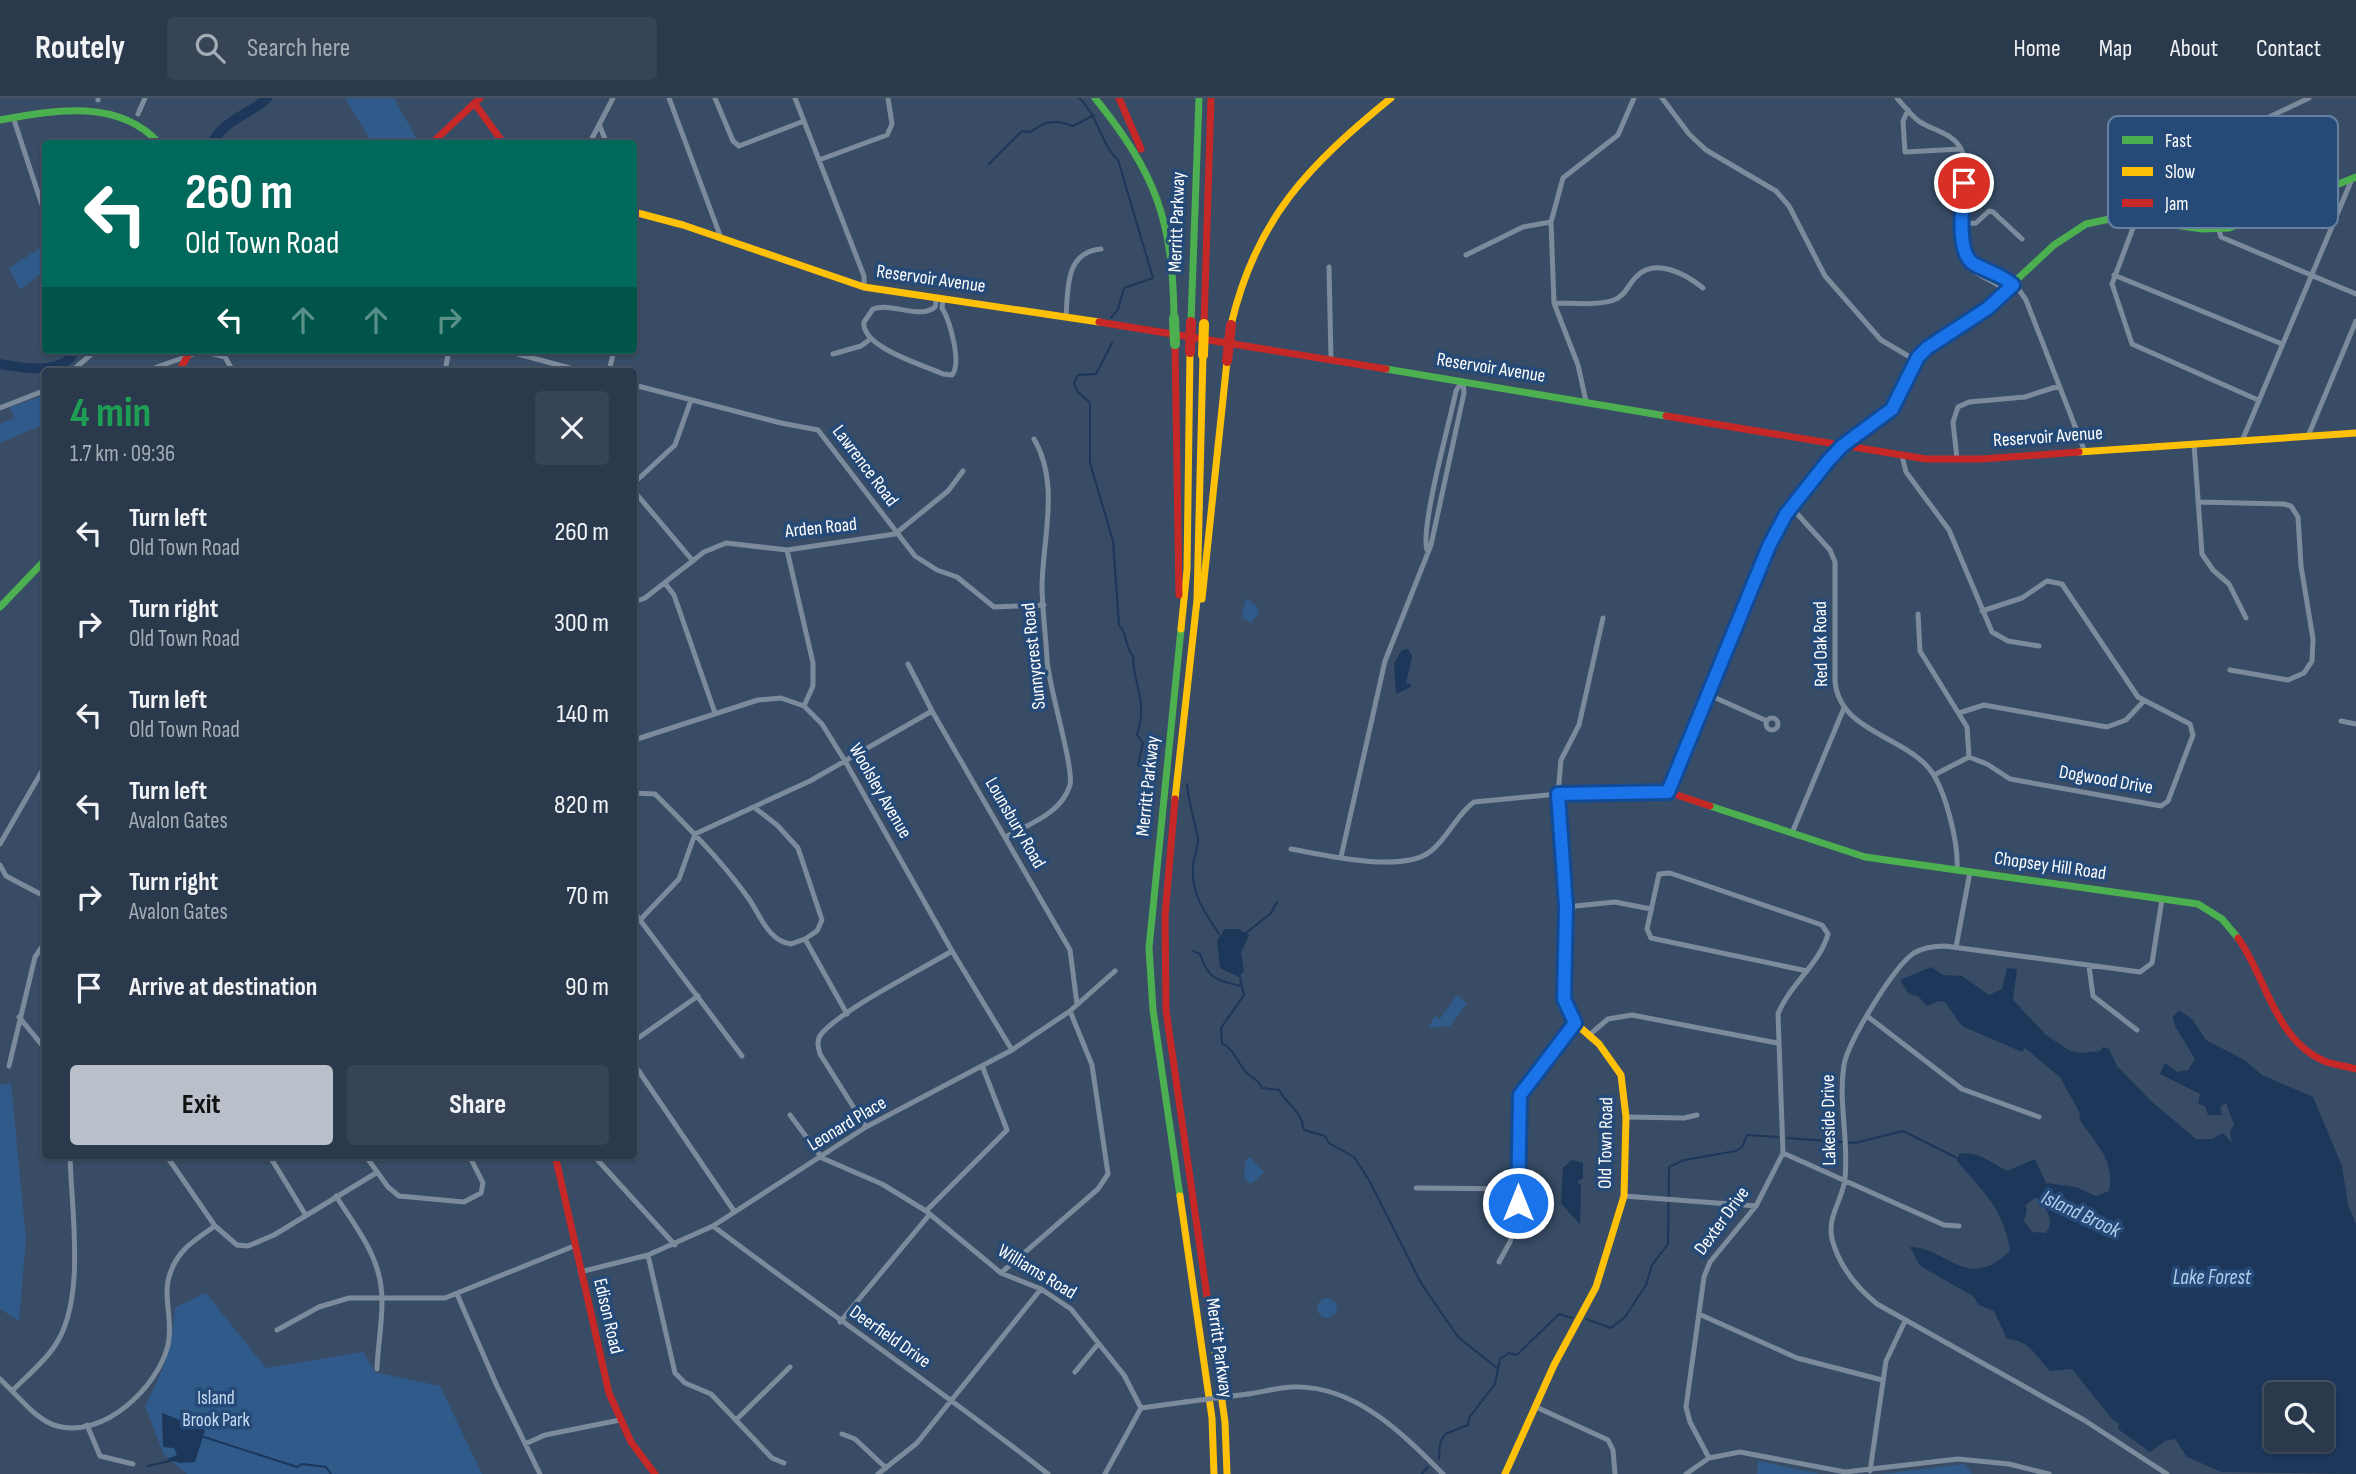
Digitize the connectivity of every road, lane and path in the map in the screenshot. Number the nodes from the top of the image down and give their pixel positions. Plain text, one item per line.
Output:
1 (145, 98) edge
2 (613, 98) edge
3 (669, 98) edge
4 (715, 98) edge
5 (795, 98) edge
6 (888, 98) edge
7 (1094, 98) edge
8 (1119, 98) edge
9 (1199, 98) edge
10 (1211, 98) edge
11 (1391, 98) edge
12 (1634, 98) edge
13 (1662, 98) edge
14 (1898, 98) edge
15 (2309, 98) edge
16 (98, 99) edge
17 (478, 101) edge
18 (1908, 110) junction
19 (138, 114) junction
20 (2271, 116) edge
21 (13, 117) junction
22 (0, 120) edge
23 (804, 121) junction
24 (599, 124) junction
25 (157, 140) edge
26 (435, 140) edge
27 (502, 140) edge
28 (591, 140) edge
29 (605, 140) edge
30 (1961, 149) junction
31 (819, 160) junction
32 (2354, 178) edge
33 (1161, 199) junction
34 (42, 205) edge
35 (637, 212) edge
36 (2338, 214) edge
37 (2108, 219) edge
38 (1551, 222) junction
39 (1962, 224) junction
40 (2133, 228) edge
41 (2202, 228) edge
42 (2227, 228) edge
43 (2332, 228) edge
44 (2219, 230) junction
45 (1961, 232) junction
46 (721, 238) junction
47 (2022, 239) dead end
48 (1101, 249) dead end
49 (1466, 255) dead end
50 (1329, 267) dead end
51 (2311, 274) junction
52 (2114, 275) junction
53 (864, 287) junction
54 (2011, 287) junction
55 (1703, 288) dead end
56 (2356, 294) edge
57 (940, 298) junction
58 (1554, 303) junction
59 (1066, 317) junction
60 (2356, 321) edge
61 (869, 340) junction
62 (2282, 344) junction
63 (91, 354) edge
64 (185, 354) edge
65 (220, 354) edge
66 (518, 354) edge
67 (832, 354) dead end
68 (1910, 356) dead end
69 (1331, 359) junction
70 (75, 368) edge
71 (153, 368) edge
72 (231, 368) edge
73 (571, 368) edge
74 (1462, 381) junction
75 (637, 386) edge
76 (2059, 386) junction
77 (42, 392) edge
78 (691, 400) junction
79 (2259, 400) junction
80 (1586, 401) junction
81 (0, 408) edge
82 (2356, 433) edge
83 (2308, 436) junction
84 (1034, 439) dead end
85 (2242, 441) junction
86 (2194, 444) junction
87 (1842, 446) junction
88 (2085, 452) junction
89 (1902, 456) junction
90 (1957, 460) junction
91 (963, 471) dead end
92 (1438, 476) junction
93 (1446, 477) junction
94 (637, 480) edge
95 (1434, 491) junction
96 (1443, 492) junction
97 (637, 495) edge
98 (2198, 502) junction
99 (1791, 507) junction
100 (895, 534) junction
101 (1430, 534) junction
102 (787, 550) junction
103 (693, 561) junction
104 (42, 563) edge
105 (665, 583) junction
106 (637, 601) edge
107 (1044, 605) junction
108 (0, 607) edge
109 (1982, 611) junction
110 (1918, 614) dead end
111 (1603, 618) dead end
112 (2246, 618) dead end
113 (2039, 646) dead end
114 (908, 664) dead end
115 (2230, 670) dead end
116 (1190, 672) junction
117 (1177, 680) junction
118 (1707, 694) junction
119 (2143, 702) junction
120 (804, 706) junction
121 (1844, 708) junction
122 (932, 711) junction
123 (715, 713) junction
124 (1959, 713) junction
125 (1767, 721) dead end
126 (2341, 721) dead end
127 (2356, 724) edge
128 (637, 739) edge
129 (1969, 757) junction
130 (845, 761) junction
131 (42, 771) edge
132 (1934, 775) junction
133 (1668, 792) junction
134 (637, 793) edge
135 (1558, 794) junction
136 (755, 808) junction
137 (1792, 833) junction
138 (695, 834) junction
139 (1006, 837) junction
140 (0, 844) edge
141 (1291, 849) dead end
142 (1341, 857) junction
143 (0, 865) edge
144 (1957, 871) junction
145 (1970, 872) junction
146 (42, 895) edge
147 (2162, 899) junction
148 (1566, 906) junction
149 (1651, 909) junction
150 (637, 916) edge
151 (640, 919) junction
152 (805, 939) junction
153 (42, 947) edge
154 (1956, 947) junction
155 (952, 951) junction
156 (2089, 966) junction
157 (1115, 971) dead end
158 (1807, 971) junction
159 (698, 996) junction
160 (1077, 1004) junction
161 (1070, 1011) junction
162 (847, 1014) junction
163 (1867, 1016) junction
164 (19, 1017) junction
165 (1575, 1023) junction
166 (2137, 1030) dead end
167 (1588, 1036) junction
168 (637, 1039) edge
169 (1777, 1043) junction
170 (42, 1045) edge
171 (1012, 1050) junction
172 (742, 1056) dead end
173 (9, 1066) dead end
174 (637, 1068) edge
175 (983, 1068) junction
176 (2356, 1069) edge
177 (790, 1115) dead end
178 (1697, 1115) dead end
179 (1626, 1117) junction
180 (2039, 1117) dead end
181 (866, 1127) junction
182 (1783, 1153) junction
183 (822, 1158) junction
184 (70, 1159) edge
185 (169, 1159) edge
186 (271, 1159) edge
187 (367, 1159) edge
188 (471, 1159) edge
189 (556, 1159) edge
190 (597, 1159) edge
191 (376, 1173) junction
192 (1845, 1181) junction
193 (1416, 1188) dead end
194 (1518, 1189) junction
195 (336, 1196) junction
196 (1624, 1196) junction
197 (1756, 1206) junction
198 (734, 1212) junction
199 (928, 1213) junction
200 (305, 1214) junction
201 (215, 1226) junction
202 (1959, 1226) dead end
203 (713, 1227) junction
204 (675, 1245) junction
205 (574, 1246) junction
206 (648, 1255) junction
207 (1499, 1262) dead end
208 (580, 1272) junction
209 (1001, 1273) junction
210 (1041, 1289) junction
211 (457, 1294) junction
212 (382, 1296) junction
213 (1699, 1314) junction
214 (1905, 1321) junction
215 (840, 1322) junction
216 (277, 1330) dead end
217 (1098, 1344) junction
218 (790, 1367) dead end
219 (377, 1369) dead end
220 (1075, 1372) dead end
221 (0, 1379) edge
222 (1882, 1380) junction
223 (13, 1390) junction
224 (954, 1400) junction
225 (1536, 1407) junction
226 (1141, 1408) junction
227 (737, 1419) junction
228 (620, 1420) junction
229 (87, 1425) junction
230 (842, 1434) dead end
231 (525, 1444) junction
232 (1709, 1458) junction
233 (784, 1463) dead end
234 (133, 1464) dead end
235 (886, 1468) junction
236 (1870, 1471) junction
237 (540, 1474) edge
238 (655, 1474) edge
239 (878, 1474) edge
240 (1048, 1474) edge
241 (1105, 1474) edge
242 (1213, 1474) edge
243 (1227, 1474) edge
244 (1443, 1474) edge
245 (1505, 1474) edge
246 (1615, 1474) edge
247 (1686, 1474) edge
248 (2049, 1474) edge
249 (2167, 1474) edge

1 - 19 street
2 - 24 street
3 - 46 street
4 - 23 street
5 - 23 street
6 - 31 street
7 - 33 main road
8 - 33 main road
9 - 117 main road, Merritt Parkway, bridge
10 - 116 main road, Merritt Parkway, bridge
11 - 116 main road, bridge
12 - 38 street
13 - 68 street
14 - 18 street
15 - 20 street
16 - 19 main road
16 - 21 main road
17 - 26 main road
17 - 27 main road
18 - 30 street
18 - 30 street
19 - 25 main road
21 - 22 main road
21 - 34 street
23 - 31 street
24 - 28 street
24 - 29 street
30 - 39 street
31 - 53 street
32 - 36 street
33 - 117 main road, bridge
35 - 46 main road, Reservoir Avenue
37 - 54 main road
38 - 49 street
38 - 58 street
39 - 45 street
39 - 47 street
40 - 52 street
41 - 44 main road
42 - 44 main road
43 - 51 street
44 - 51 street
45 - 54 street
45 - 54 street
46 - 53 main road, Reservoir Avenue
48 - 59 street
50 - 69 street
51 - 56 street
51 - 62 street
52 - 62 street
52 - 79 street
53 - 57 main road, Reservoir Avenue
54 - 76 street
54 - 87 main road
55 - 58 street
57 - 59 main road, Reservoir Avenue
57 - 61 street
57 - 61 street
58 - 80 street
59 - 69 main road, Reservoir Avenue
60 - 83 street
61 - 67 street
62 - 79 street
63 - 70 street
64 - 71 street
65 - 72 street
66 - 73 street
69 - 74 main road, Reservoir Avenue
74 - 80 main road, Reservoir Avenue
74 - 92 street
74 - 93 street
75 - 78 street, Lawrence Road
76 - 88 street
76 - 90 street
77 - 81 street
78 - 94 street
78 - 100 street, Lawrence Road
79 - 85 street
80 - 87 main road, Reservoir Avenue
82 - 83 main road, Reservoir Avenue
83 - 85 main road, Reservoir Avenue
84 - 107 street, Sunnycrest Road
85 - 86 main road, Reservoir Avenue
86 - 88 main road, Reservoir Avenue
86 - 98 street
87 - 89 main road, Reservoir Avenue
87 - 99 main road
88 - 90 main road, Reservoir Avenue
89 - 90 main road, Reservoir Avenue
89 - 109 street
91 - 100 street
92 - 93 street
92 - 95 street
93 - 96 street
95 - 96 street
95 - 101 street
96 - 101 street
97 - 103 street
98 - 112 street
98 - 115 street
99 - 118 main road
99 - 121 street, Red Oak Road
100 - 102 street, Arden Road
100 - 107 street, Lawrence Road
101 - 142 street
102 - 103 street, Arden Road
102 - 120 street
103 - 105 street, Arden Road
104 - 108 main road
105 - 106 street, Arden Road
105 - 123 street
107 - 139 street, Sunnycrest Road
109 - 113 street
109 - 119 street, Dogwood Drive
110 - 124 street
111 - 135 street
114 - 122 street, Lounsbury Road
116 - 243 main road, Merritt Parkway
117 - 242 main road, Merritt Parkway
118 - 125 street
118 - 133 main road
119 - 124 street
119 - 129 street, Dogwood Drive
120 - 123 street
120 - 130 street, Woolsley Avenue
121 - 132 street, Red Oak Road
121 - 137 street
122 - 130 street
122 - 139 street, Lounsbury Road
123 - 128 street
124 - 129 street
126 - 127 street
129 - 132 street
130 - 136 street
130 - 155 street, Woolsley Avenue
131 - 140 street
132 - 144 street, Red Oak Road
133 - 135 main road
133 - 137 main road, Chopsey Hill Road
134 - 138 street
135 - 142 street
135 - 148 main road, Old Town Road
136 - 138 street
136 - 152 street
137 - 144 main road, Chopsey Hill Road
138 - 151 street
138 - 152 street
139 - 160 street, Lounsbury Road
141 - 142 street
143 - 146 street
144 - 145 main road, Chopsey Hill Road
145 - 147 main road, Chopsey Hill Road
145 - 154 street
147 - 156 street, Lakeside Drive
147 - 176 main road, Chopsey Hill Road
148 - 149 street
148 - 165 main road, Old Town Road
149 - 158 street
149 - 158 street
150 - 151 street
151 - 159 street
152 - 162 street
153 - 164 street
154 - 156 street, Lakeside Drive
154 - 163 street, Lakeside Drive
155 - 162 street
155 - 171 street, Woolsley Avenue
156 - 166 street
157 - 160 street, Leonard Place
158 - 169 street
159 - 168 street
159 - 172 street
160 - 161 street, Leonard Place
161 - 171 street, Leonard Place
161 - 209 street
162 - 181 street
163 - 180 street
163 - 192 street, Lakeside Drive
164 - 170 street
164 - 173 street
165 - 167 main road, Old Town Road
165 - 194 street
167 - 169 street
167 - 179 main road, Old Town Road
169 - 182 street
171 - 175 street, Leonard Place
174 - 198 street
175 - 181 street, Leonard Place
175 - 199 street
177 - 183 street
178 - 179 street
179 - 196 main road, Old Town Road
181 - 183 street, Leonard Place
182 - 192 street
182 - 197 street, Dexter Drive
183 - 198 street, Leonard Place
183 - 199 street, Williams Road
184 - 223 street
185 - 201 street
186 - 200 street
187 - 191 street
188 - 191 street
189 - 205 main road, Edison Road
190 - 204 street
191 - 195 street
192 - 202 street
192 - 214 street, Lakeside Drive
193 - 194 street
194 - 207 street
195 - 200 street
195 - 212 street
196 - 197 street
196 - 225 main road, Old Town Road
197 - 213 street, Dexter Drive
198 - 203 street, Leonard Place
199 - 209 street, Williams Road
199 - 215 street
200 - 201 street
201 - 229 street
203 - 204 street, Leonard Place
203 - 215 street, Deerfield Drive
204 - 206 street, Leonard Place
205 - 208 main road, Edison Road
205 - 211 street
206 - 208 street, Leonard Place
206 - 227 street
208 - 228 main road, Edison Road
209 - 210 street, Williams Road
210 - 217 street, Williams Road
210 - 224 street
211 - 212 street
211 - 231 street
212 - 216 street
212 - 219 street
213 - 222 street
213 - 232 street, Dexter Drive
214 - 222 street
214 - 249 street, Lakeside Drive
215 - 224 street, Deerfield Drive
217 - 220 street
217 - 226 street, Williams Road
218 - 227 street
221 - 223 street
222 - 236 street
223 - 229 street
224 - 235 street
224 - 240 street, Deerfield Drive
225 - 245 main road, Old Town Road
225 - 246 street
226 - 241 street
226 - 244 street, bridge
227 - 233 street
228 - 231 street
228 - 238 main road, Edison Road
229 - 234 street
230 - 235 street
231 - 237 street
232 - 236 street
232 - 247 street
235 - 239 street
236 - 248 street

